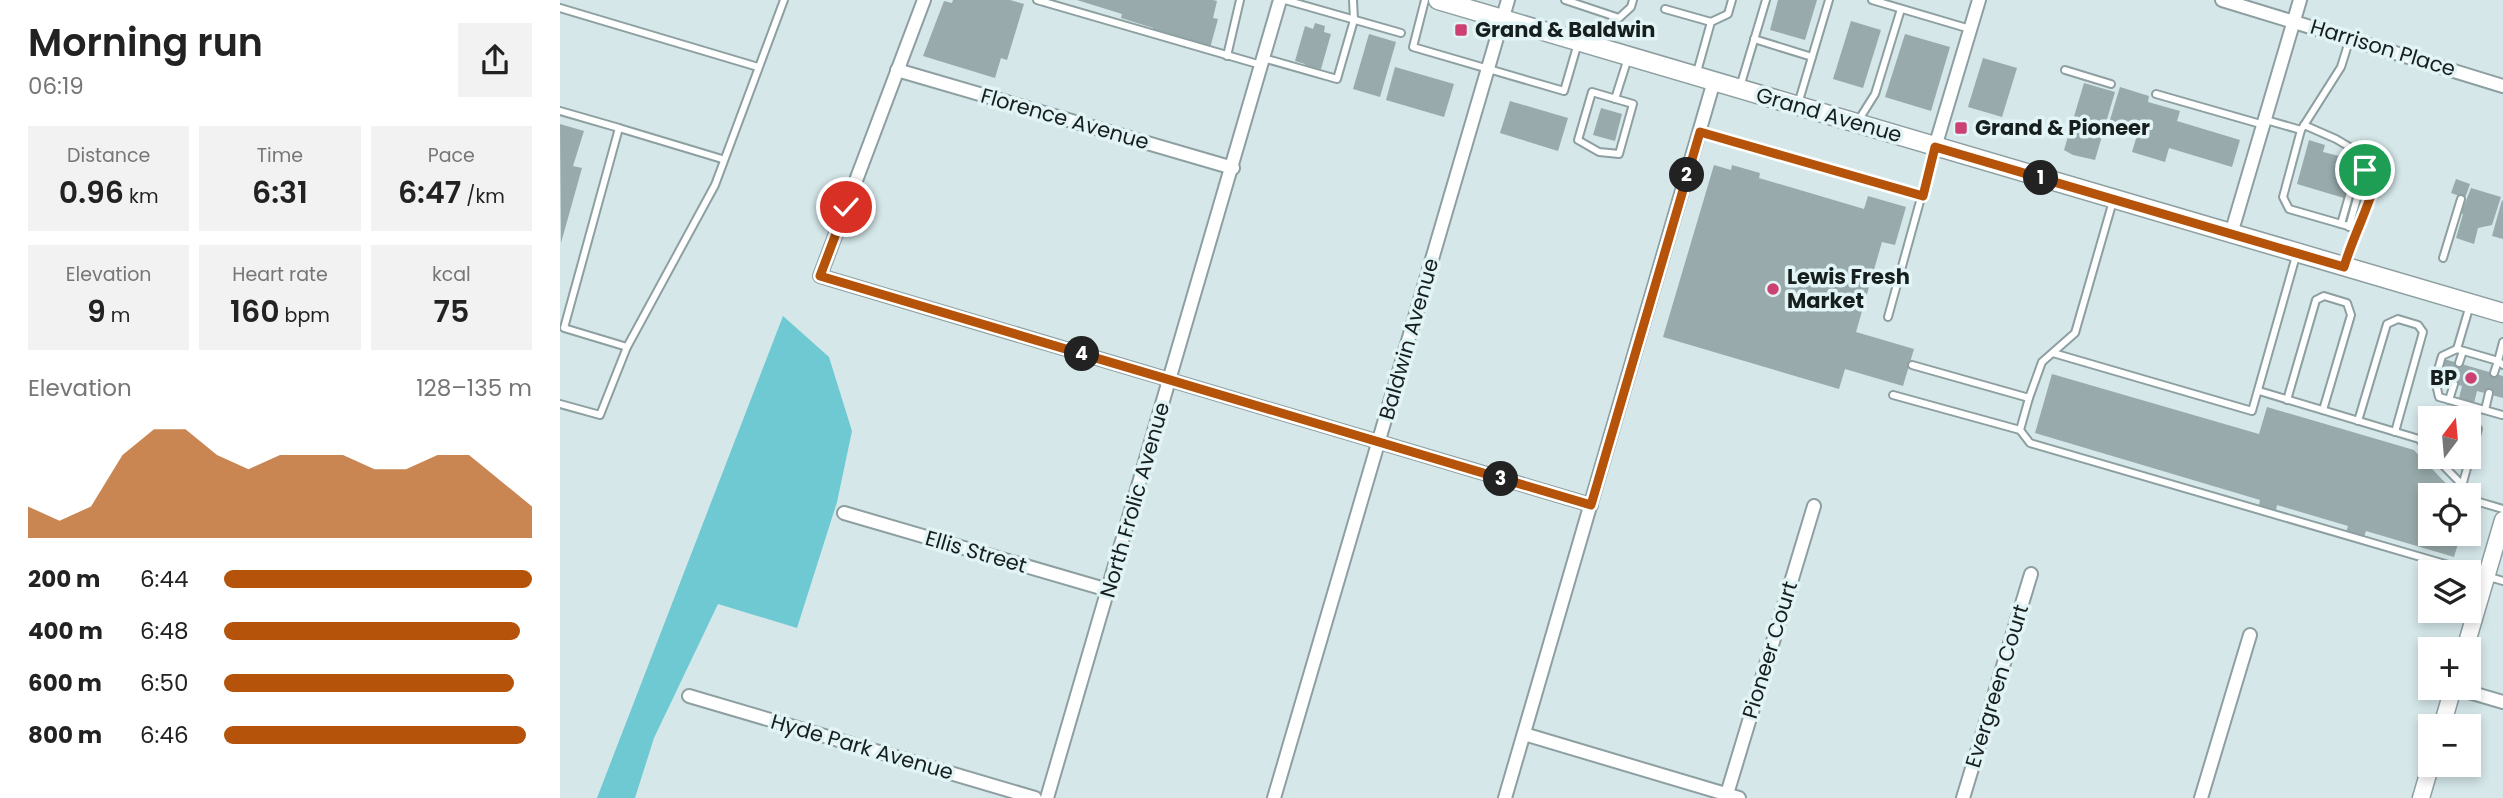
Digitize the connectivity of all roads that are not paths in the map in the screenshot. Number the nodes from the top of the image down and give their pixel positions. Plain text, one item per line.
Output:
1 (784, 0) edge
2 (924, 0) edge
3 (1037, 0) edge
4 (1240, 0) edge
5 (1283, 0) edge
6 (1353, 0) edge
7 (1425, 0) edge
8 (1438, 0) edge
9 (1508, 0) edge
10 (1565, 0) edge
11 (1633, 0) edge
12 (1732, 0) edge
13 (1766, 0) edge
14 (1829, 0) edge
15 (1872, 0) edge
16 (1979, 0) edge
17 (2222, 0) edge
18 (2300, 0) edge
19 (560, 8) edge
20 (1665, 9) dead end
21 (1901, 9) junction
22 (1502, 19) junction
23 (1354, 20) junction
24 (2294, 21) junction
25 (1711, 23) junction
26 (1970, 29) junction
27 (1401, 33) dead end
28 (2350, 38) junction
29 (1754, 39) junction
30 (1578, 41) junction
31 (1628, 56) junction
32 (1227, 57) junction
33 (1812, 57) junction
34 (1262, 61) junction
35 (758, 67) junction
36 (1488, 69) junction
37 (897, 70) junction
38 (2065, 70) dead end
39 (1705, 79) junction
40 (2111, 84) dead end
41 (2503, 86) edge
42 (1740, 89) junction
43 (2156, 94) dead end
44 (1615, 99) junction
45 (1798, 106) junction
46 (560, 111) edge
47 (2264, 122) junction
48 (1857, 123) junction
49 (619, 128) junction
50 (2302, 128) junction
51 (1700, 132) junction
52 (1935, 147) junction
53 (722, 159) junction
54 (2362, 160) junction
55 (1233, 168) junction
56 (2360, 174) dead end
57 (2351, 189) dead end
58 (2359, 191) dead end
59 (1923, 196) junction
60 (2461, 199) dead end
61 (2114, 200) junction
62 (2341, 224) junction
63 (2352, 228) junction
64 (2231, 234) junction
65 (2297, 253) junction
66 (2443, 258) dead end
67 (2344, 267) junction
68 (2470, 303) junction
69 (2503, 313) edge
70 (1888, 317) dead end
71 (562, 328) edge
72 (2503, 342) edge
73 (627, 347) junction
74 (2460, 350) junction
75 (2053, 353) junction
76 (2459, 363) dead end
77 (2500, 363) edge
78 (1912, 365) dead end
79 (2494, 373) dead end
80 (1170, 380) junction
81 (2454, 384) dead end
82 (2259, 391) junction
83 (2490, 393) dead end
84 (1892, 395) dead end
85 (2029, 398) junction
86 (2287, 400) junction
87 (2449, 400) junction
88 (560, 404) edge
89 (2323, 410) junction
90 (2485, 410) junction
91 (2503, 414) edge
92 (2358, 421) junction
93 (2020, 430) junction
94 (2395, 432) junction
95 (2418, 439) edge
96 (1378, 442) junction
97 (2446, 469) edge
98 (2459, 483) edge
99 (2481, 503) edge
100 (1591, 505) junction
101 (1814, 506) dead end
102 (2503, 509) edge
103 (844, 513) dead end
104 (2503, 520) edge
105 (2031, 574) dead end
106 (2486, 576) junction
107 (2503, 580) edge
108 (1108, 590) junction
109 (2250, 635) dead end
110 (2468, 637) edge
111 (689, 696) dead end
112 (2481, 696) edge
113 (2503, 702) edge
114 (1524, 734) junction
115 (2427, 777) edge
116 (1733, 796) edge
117 (1035, 798) edge
118 (1047, 798) edge
119 (1274, 798) edge
120 (1505, 798) edge
121 (1963, 798) edge
122 (2201, 798) edge
123 (2421, 798) edge

1 - 35 lane
2 - 37 street
3 - 32 lane
4 - 32 lane
5 - 23 lane
5 - 34 street, North Frolic Avenue
6 - 23 lane
7 - 36 lane
8 - 22 main road, Grand Avenue
9 - 22 street, Baldwin Avenue
10 - 11 lane
12 - 25 lane
13 - 29 lane
14 - 33 lane
15 - 21 lane
16 - 26 street
17 - 24 street, Harrison Place
18 - 24 street
19 - 35 lane
20 - 25 lane
21 - 26 lane
21 - 48 lane
22 - 30 main road, Grand Avenue
22 - 36 street, Baldwin Avenue
23 - 27 lane
23 - 34 lane
24 - 28 street, Harrison Place
24 - 47 street
25 - 39 lane
26 - 52 street
28 - 41 street, Harrison Place
28 - 50 lane
29 - 33 lane
29 - 42 lane
30 - 31 main road, Grand Avenue
30 - 36 lane
31 - 39 main road, Grand Avenue
31 - 44 lane
32 - 34 lane
33 - 45 lane
34 - 55 street, North Frolic Avenue
35 - 53 lane
36 - 96 street, Baldwin Avenue
37 - 55 street, Florence Avenue
37 - 80 street
38 - 40 lane
39 - 42 main road, Grand Avenue
39 - 51 street
42 - 45 main road, Grand Avenue
43 - 47 lane
44 - 44 lane
45 - 48 main road, Grand Avenue
46 - 49 lane
47 - 50 lane
47 - 64 street
48 - 52 main road, Grand Avenue
49 - 53 lane
49 - 71 lane
50 - 54 lane
50 - 62 lane
51 - 59 lane
51 - 100 street
52 - 59 lane
52 - 61 main road, Grand Avenue
53 - 73 lane
54 - 56 lane
54 - 63 lane
55 - 80 street, North Frolic Avenue
57 - 62 lane
58 - 63 lane
59 - 70 lane
60 - 66 lane
61 - 64 main road, Grand Avenue
61 - 75 lane
62 - 63 lane
63 - 67 lane
64 - 65 main road, Grand Avenue
65 - 67 main road, Grand Avenue
65 - 82 lane
67 - 68 main road, Grand Avenue
68 - 69 main road, Grand Avenue
68 - 74 lane
71 - 73 lane
72 - 77 lane
73 - 88 lane
74 - 76 lane
74 - 77 lane
74 - 87 lane
75 - 82 lane
75 - 85 lane
77 - 79 lane
78 - 85 lane
80 - 96 street
80 - 108 street, North Frolic Avenue
81 - 87 lane
82 - 86 lane
83 - 90 lane
84 - 93 lane
85 - 93 lane
86 - 89 lane
86 - 89 lane
87 - 90 lane
89 - 92 lane
90 - 91 lane
92 - 94 lane
92 - 94 lane
93 - 106 lane
94 - 95 lane
96 - 100 street
96 - 119 street, Baldwin Avenue
97 - 98 lane
99 - 102 lane
100 - 114 street
101 - 116 street, Pioneer Court
103 - 108 street, Ellis Street
104 - 106 street
105 - 121 street, Evergreen Court
106 - 107 lane
106 - 110 street
108 - 118 street, North Frolic Avenue
109 - 122 street
111 - 117 street, Hyde Park Avenue
112 - 113 street
114 - 116 street
114 - 120 street
115 - 123 street

